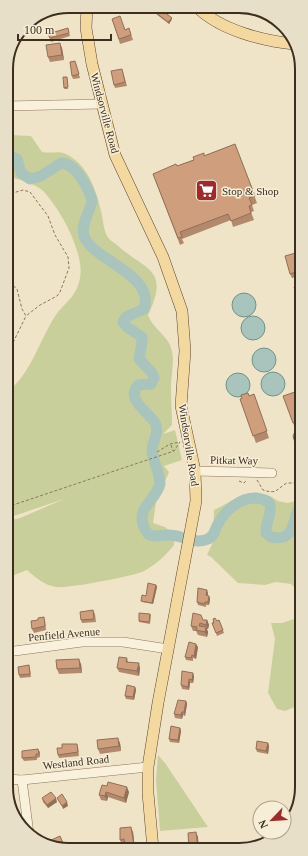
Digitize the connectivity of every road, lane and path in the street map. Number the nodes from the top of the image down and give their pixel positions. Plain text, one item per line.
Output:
1 (87, 13) edge
2 (205, 13) edge
3 (288, 43) edge
4 (101, 104) junction
5 (13, 106) edge
6 (13, 192) edge
7 (13, 285) edge
8 (26, 316) junction
9 (13, 343) edge
10 (170, 444) junction
11 (157, 452) dead end
12 (173, 452) junction
13 (195, 471) junction
14 (231, 472) junction
15 (272, 473) dead end
16 (253, 478) dead end
17 (248, 479) dead end
18 (295, 483) edge
19 (13, 505) edge
20 (168, 649) junction
21 (13, 651) edge
22 (148, 767) junction
23 (13, 779) edge
24 (22, 780) junction
25 (29, 825) edge
26 (152, 843) edge

1 - 4 main road, Windsorville Road
2 - 3 main road
4 - 5 street
4 - 13 main road, Windsorville Road
6 - 8 path
7 - 8 path
8 - 9 path
10 - 11 path
10 - 12 path
10 - 12 path
12 - 19 path
13 - 14 street, Pitkat Way
13 - 20 main road, Windsorville Road
14 - 15 street, Pitkat Way
14 - 17 path
16 - 18 path
20 - 21 street, Penfield Avenue
20 - 22 main road, Windsorville Road
22 - 24 street, Westland Road
22 - 26 main road, Windsorville Road
23 - 24 street, Westland Road
24 - 25 street

